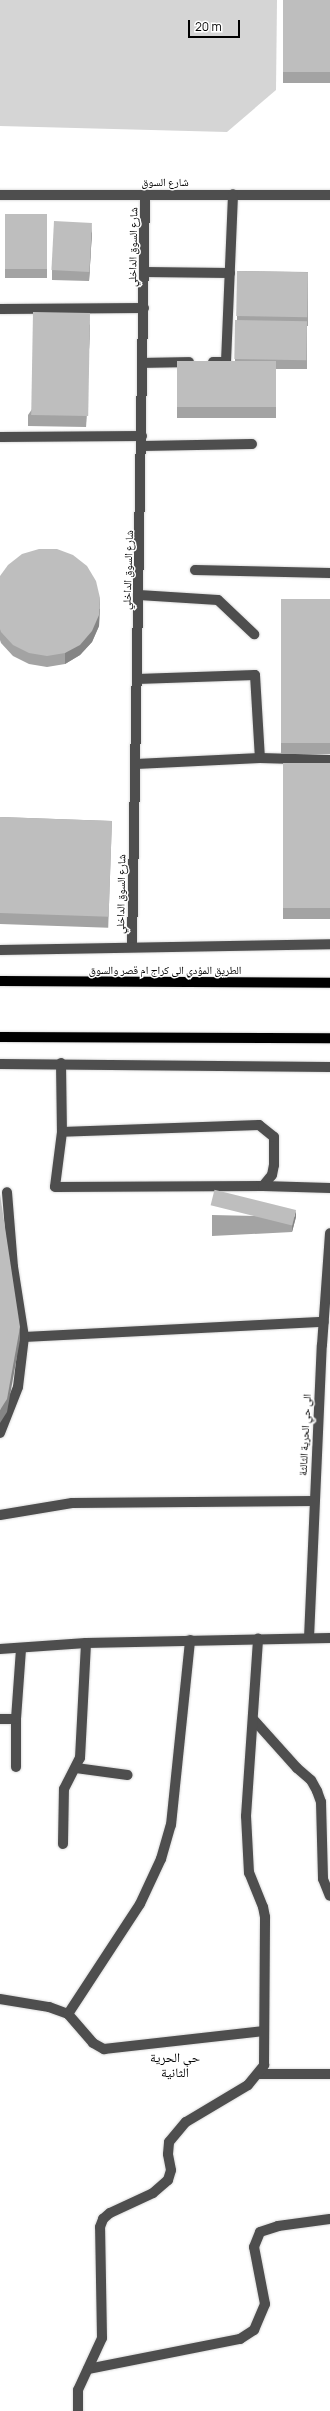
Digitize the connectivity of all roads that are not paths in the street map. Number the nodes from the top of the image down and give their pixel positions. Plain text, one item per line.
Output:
1 (146, 194) junction
2 (233, 194) junction
3 (0, 195) edge
4 (330, 195) edge
5 (144, 272) junction
6 (230, 273) junction
7 (144, 308) junction
8 (0, 309) edge
9 (143, 363) junction
10 (0, 437) edge
11 (142, 441) junction
12 (252, 444) dead end
13 (195, 570) dead end
14 (330, 573) edge
15 (139, 595) junction
16 (254, 634) dead end
17 (137, 679) junction
18 (260, 758) junction
19 (330, 760) edge
20 (136, 764) junction
21 (330, 944) edge
22 (132, 947) junction
23 (0, 950) edge
24 (0, 981) edge
25 (330, 983) edge
26 (0, 1037) edge
27 (330, 1038) edge
28 (61, 1063) junction
29 (0, 1064) edge
30 (330, 1066) edge
31 (62, 1132) junction
32 (263, 1186) junction
33 (330, 1188) edge
34 (6, 1192) dead end
35 (330, 1233) edge
36 (324, 1322) junction
37 (24, 1337) junction
38 (0, 1433) edge
39 (314, 1502) junction
40 (0, 1516) edge
41 (258, 1638) junction
42 (309, 1638) junction
43 (330, 1638) edge
44 (190, 1640) junction
45 (86, 1643) junction
46 (0, 1649) edge
47 (21, 1649) junction
48 (0, 1719) edge
49 (16, 1719) junction
50 (253, 1720) junction
51 (16, 1767) dead end
52 (76, 1768) junction
53 (128, 1775) dead end
54 (63, 1844) dead end
55 (330, 1896) edge
56 (0, 1999) edge
57 (68, 2014) junction
58 (264, 2031) junction
59 (259, 2074) junction
60 (330, 2074) edge
61 (330, 2219) edge
62 (88, 2370) junction
63 (78, 2411) edge

1 - 2 street, شارع السوق
1 - 3 street, شارع السوق
1 - 5 street, شارع السوق الداخلي
2 - 4 street, شارع السوق
2 - 6 street
5 - 6 street
5 - 7 street, شارع السوق الداخلي
6 - 9 street
7 - 8 street
7 - 9 street, شارع السوق الداخلي
9 - 11 street, شارع السوق الداخلي
10 - 11 street
11 - 12 street
11 - 15 street, شارع السوق الداخلي
13 - 14 street
15 - 16 street
15 - 17 street, شارع السوق الداخلي
17 - 18 street
17 - 20 street, شارع السوق الداخلي
18 - 19 street
18 - 20 street
20 - 22 street, شارع السوق الداخلي
21 - 22 street
22 - 23 street
24 - 25 main road, الطريق المؤدي الى كراج ام قصر والسوق
26 - 27 main road
28 - 29 street
28 - 30 street
28 - 31 street
31 - 32 street
31 - 32 street
32 - 33 street
34 - 37 street
35 - 36 street, الى حي الحرية الثالثة
36 - 37 street
36 - 39 street, الى حي الحرية الثالثة
37 - 38 street
39 - 40 street
39 - 42 street, الى حي الحرية الثالثة
41 - 42 street
41 - 44 street
41 - 50 street
42 - 43 street
44 - 45 street
44 - 57 street
45 - 47 street
45 - 52 street
46 - 47 street
47 - 49 street
48 - 49 street
49 - 51 street
50 - 55 street
50 - 58 street
52 - 53 street
52 - 54 street
56 - 57 street
57 - 58 street
58 - 59 street
59 - 60 street
59 - 62 street
61 - 62 street
62 - 63 street

